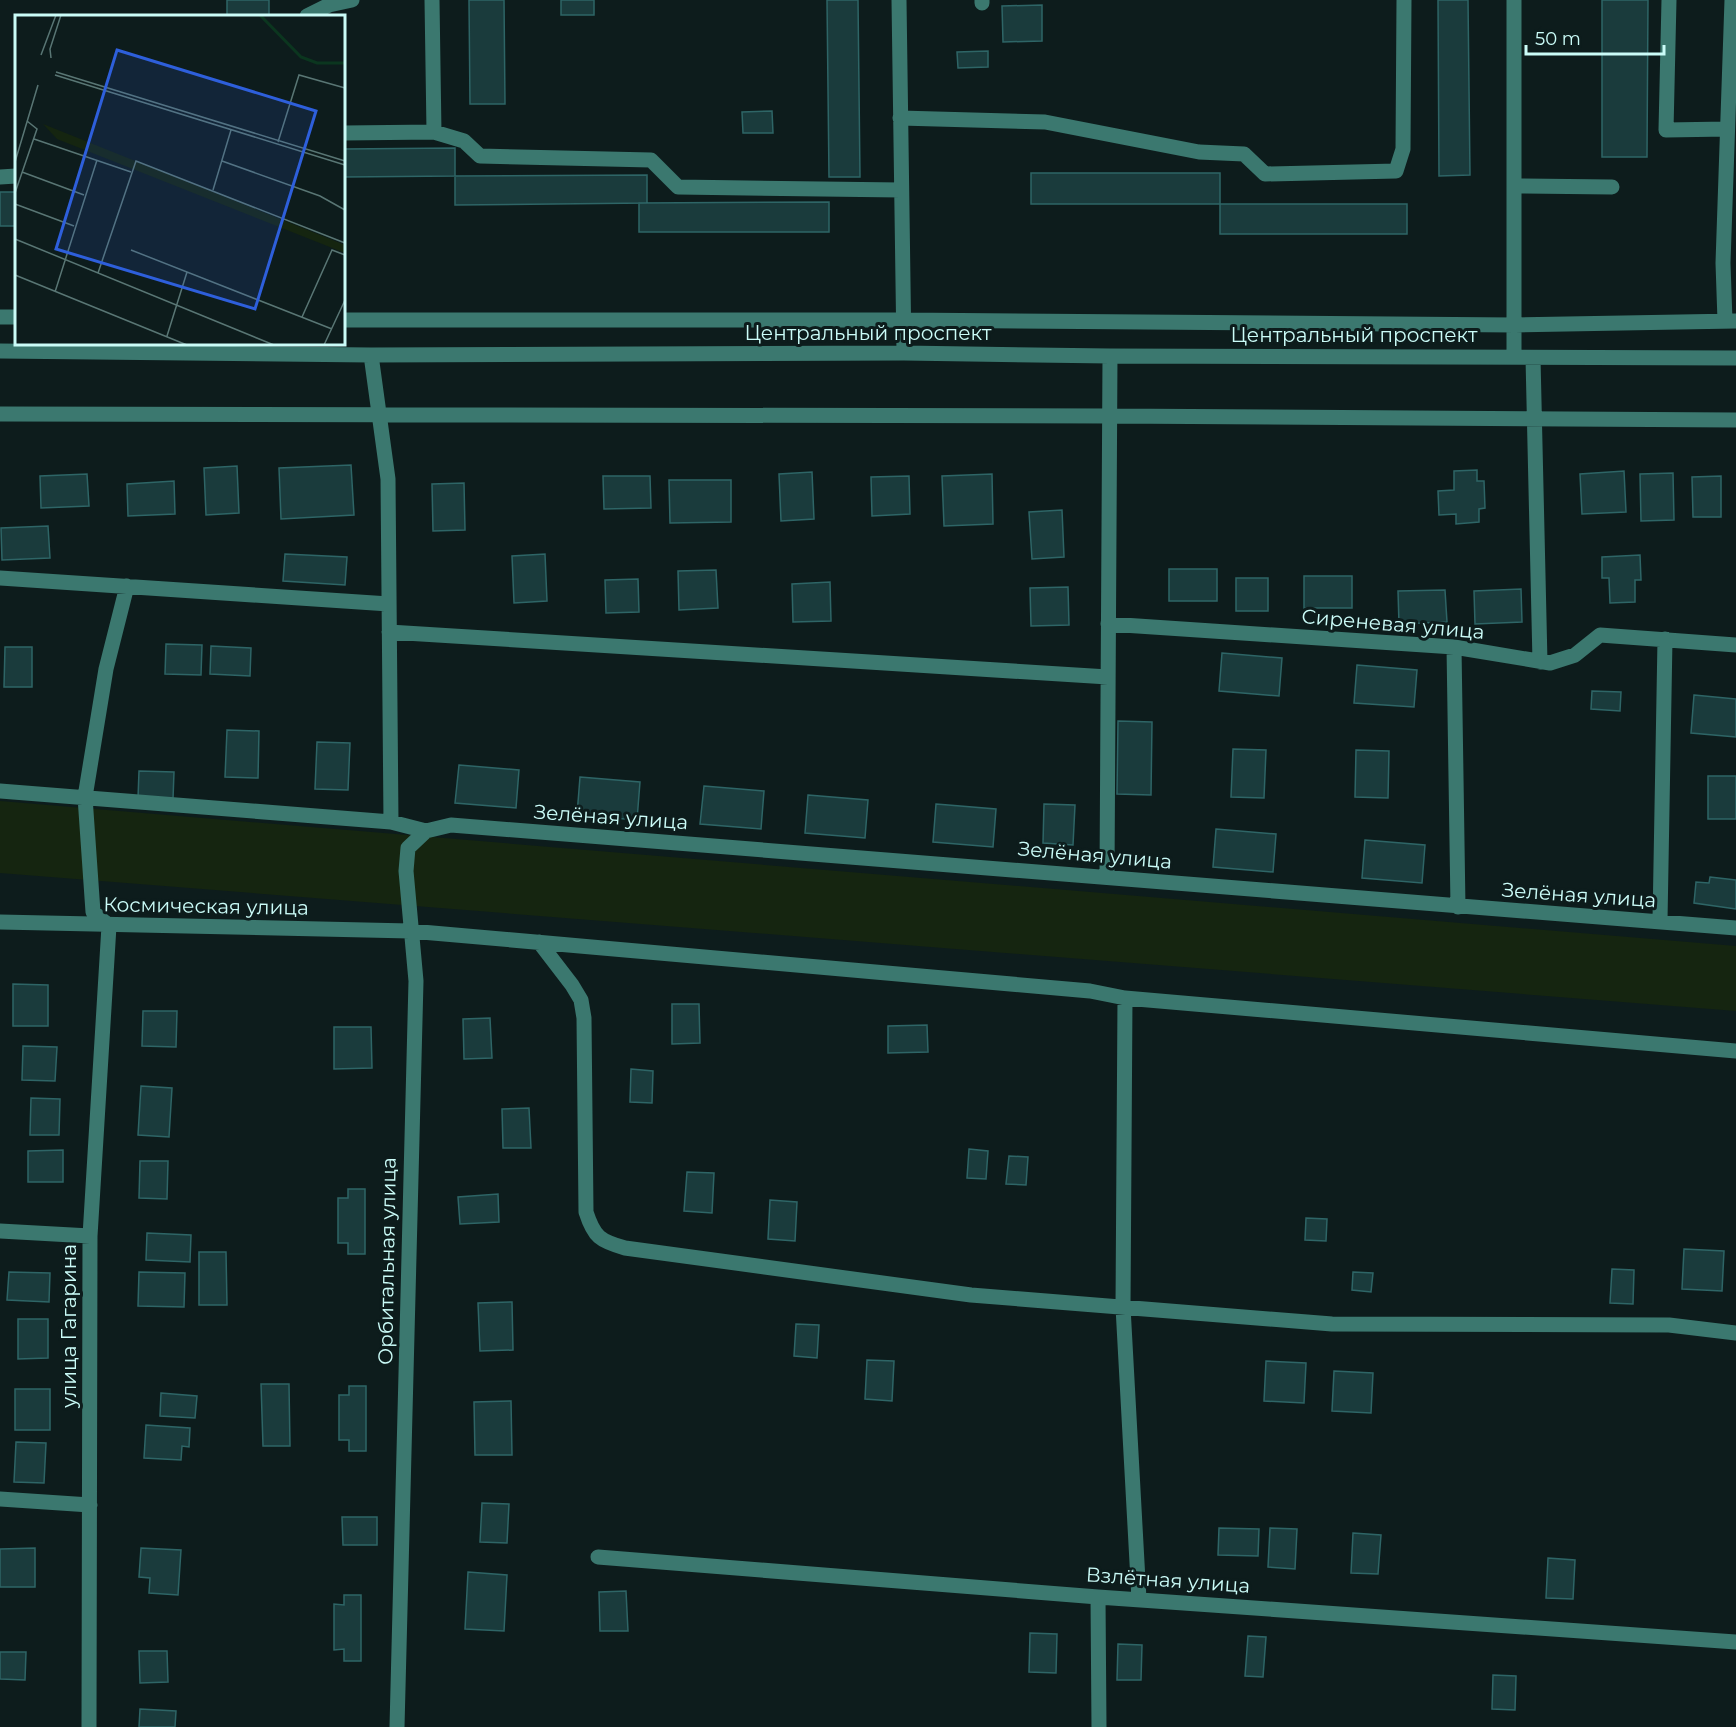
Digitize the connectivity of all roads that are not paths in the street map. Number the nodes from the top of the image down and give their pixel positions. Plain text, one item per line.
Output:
1 (352, 0) edge
2 (432, 0) edge
3 (899, 0) edge
4 (1404, 0) edge
5 (1514, 0) edge
6 (1669, 0) edge
7 (1732, 0) edge
8 (309, 15) edge
9 (900, 118) junction
10 (1727, 129) junction
11 (434, 132) junction
12 (345, 133) edge
13 (15, 176) edge
14 (0, 177) edge
15 (1514, 186) junction
16 (1612, 187) dead end
17 (901, 190) junction
18 (345, 320) edge
19 (904, 320) junction
20 (1730, 321) edge
21 (1515, 325) junction
22 (0, 351) edge
23 (904, 353) junction
24 (371, 355) junction
25 (1110, 356) junction
26 (1514, 356) junction
27 (1533, 358) junction
28 (1736, 358) edge
29 (379, 413) junction
30 (0, 414) edge
31 (1109, 416) junction
32 (1533, 418) junction
33 (1736, 420) edge
34 (0, 578) edge
35 (128, 586) junction
36 (389, 604) junction
37 (1108, 624) junction
38 (389, 632) junction
39 (1665, 639) junction
40 (1736, 645) edge
41 (1454, 647) junction
42 (1540, 662) junction
43 (1108, 677) junction
44 (0, 791) edge
45 (85, 797) junction
46 (391, 822) junction
47 (426, 831) junction
48 (1107, 877) junction
49 (1458, 907) junction
50 (1660, 921) junction
51 (0, 922) edge
52 (109, 926) junction
53 (1736, 928) edge
54 (410, 931) junction
55 (539, 942) junction
56 (1125, 998) junction
57 (1736, 1052) edge
58 (0, 1231) edge
59 (90, 1236) junction
60 (1123, 1307) junction
61 (1736, 1333) edge
62 (0, 1499) edge
63 (90, 1505) junction
64 (598, 1557) dead end
65 (1098, 1597) junction
66 (1139, 1599) junction
67 (1736, 1642) edge
68 (89, 1727) edge
69 (397, 1727) edge
70 (1099, 1727) edge

1 - 8 street
2 - 11 street
3 - 9 street
4 - 9 street
5 - 15 street
6 - 10 street
7 - 10 street
9 - 17 street
10 - 20 street
11 - 12 street
11 - 17 street
13 - 14 street
15 - 16 street
15 - 21 street
17 - 19 street
18 - 19 street, Центральный проспект
19 - 21 street, Центральный проспект
19 - 23 street
20 - 21 street, Центральный проспект
21 - 26 street
22 - 24 street, Центральный проспект
23 - 24 street, Центральный проспект
23 - 25 street, Центральный проспект
24 - 29 street
25 - 26 street, Центральный проспект
25 - 31 street
26 - 27 street, Центральный проспект
27 - 28 street, Центральный проспект
27 - 32 street
29 - 30 street
29 - 31 street
29 - 36 street
31 - 32 street
31 - 37 street
32 - 33 street
32 - 42 street
34 - 35 street
35 - 36 street
35 - 45 street
36 - 38 street
37 - 41 street, Сиреневая улица
37 - 43 street
38 - 43 street
38 - 46 street
39 - 40 street, Сиреневая улица
39 - 42 street, Сиреневая улица
39 - 50 street
41 - 42 street, Сиреневая улица
41 - 49 street
43 - 48 street
44 - 45 street
45 - 46 street
45 - 52 street
46 - 47 street
47 - 48 street, Зелёная улица
47 - 54 street, Орбитальная улица
48 - 49 street, Зелёная улица
49 - 50 street, Зелёная улица
50 - 53 street, Зелёная улица
51 - 52 street, Космическая улица
52 - 54 street, Космическая улица
52 - 59 street, улица Гагарина
54 - 55 street, Космическая улица
54 - 69 street, Орбитальная улица
55 - 56 street, Космическая улица
55 - 60 street
56 - 57 street, Космическая улица
56 - 60 street
58 - 59 street
59 - 63 street, улица Гагарина
60 - 61 street
60 - 66 street
62 - 63 street
63 - 68 street, улица Гагарина
64 - 65 street, Взлётная улица
65 - 66 street, Взлётная улица
65 - 70 street
66 - 67 street, Взлётная улица

